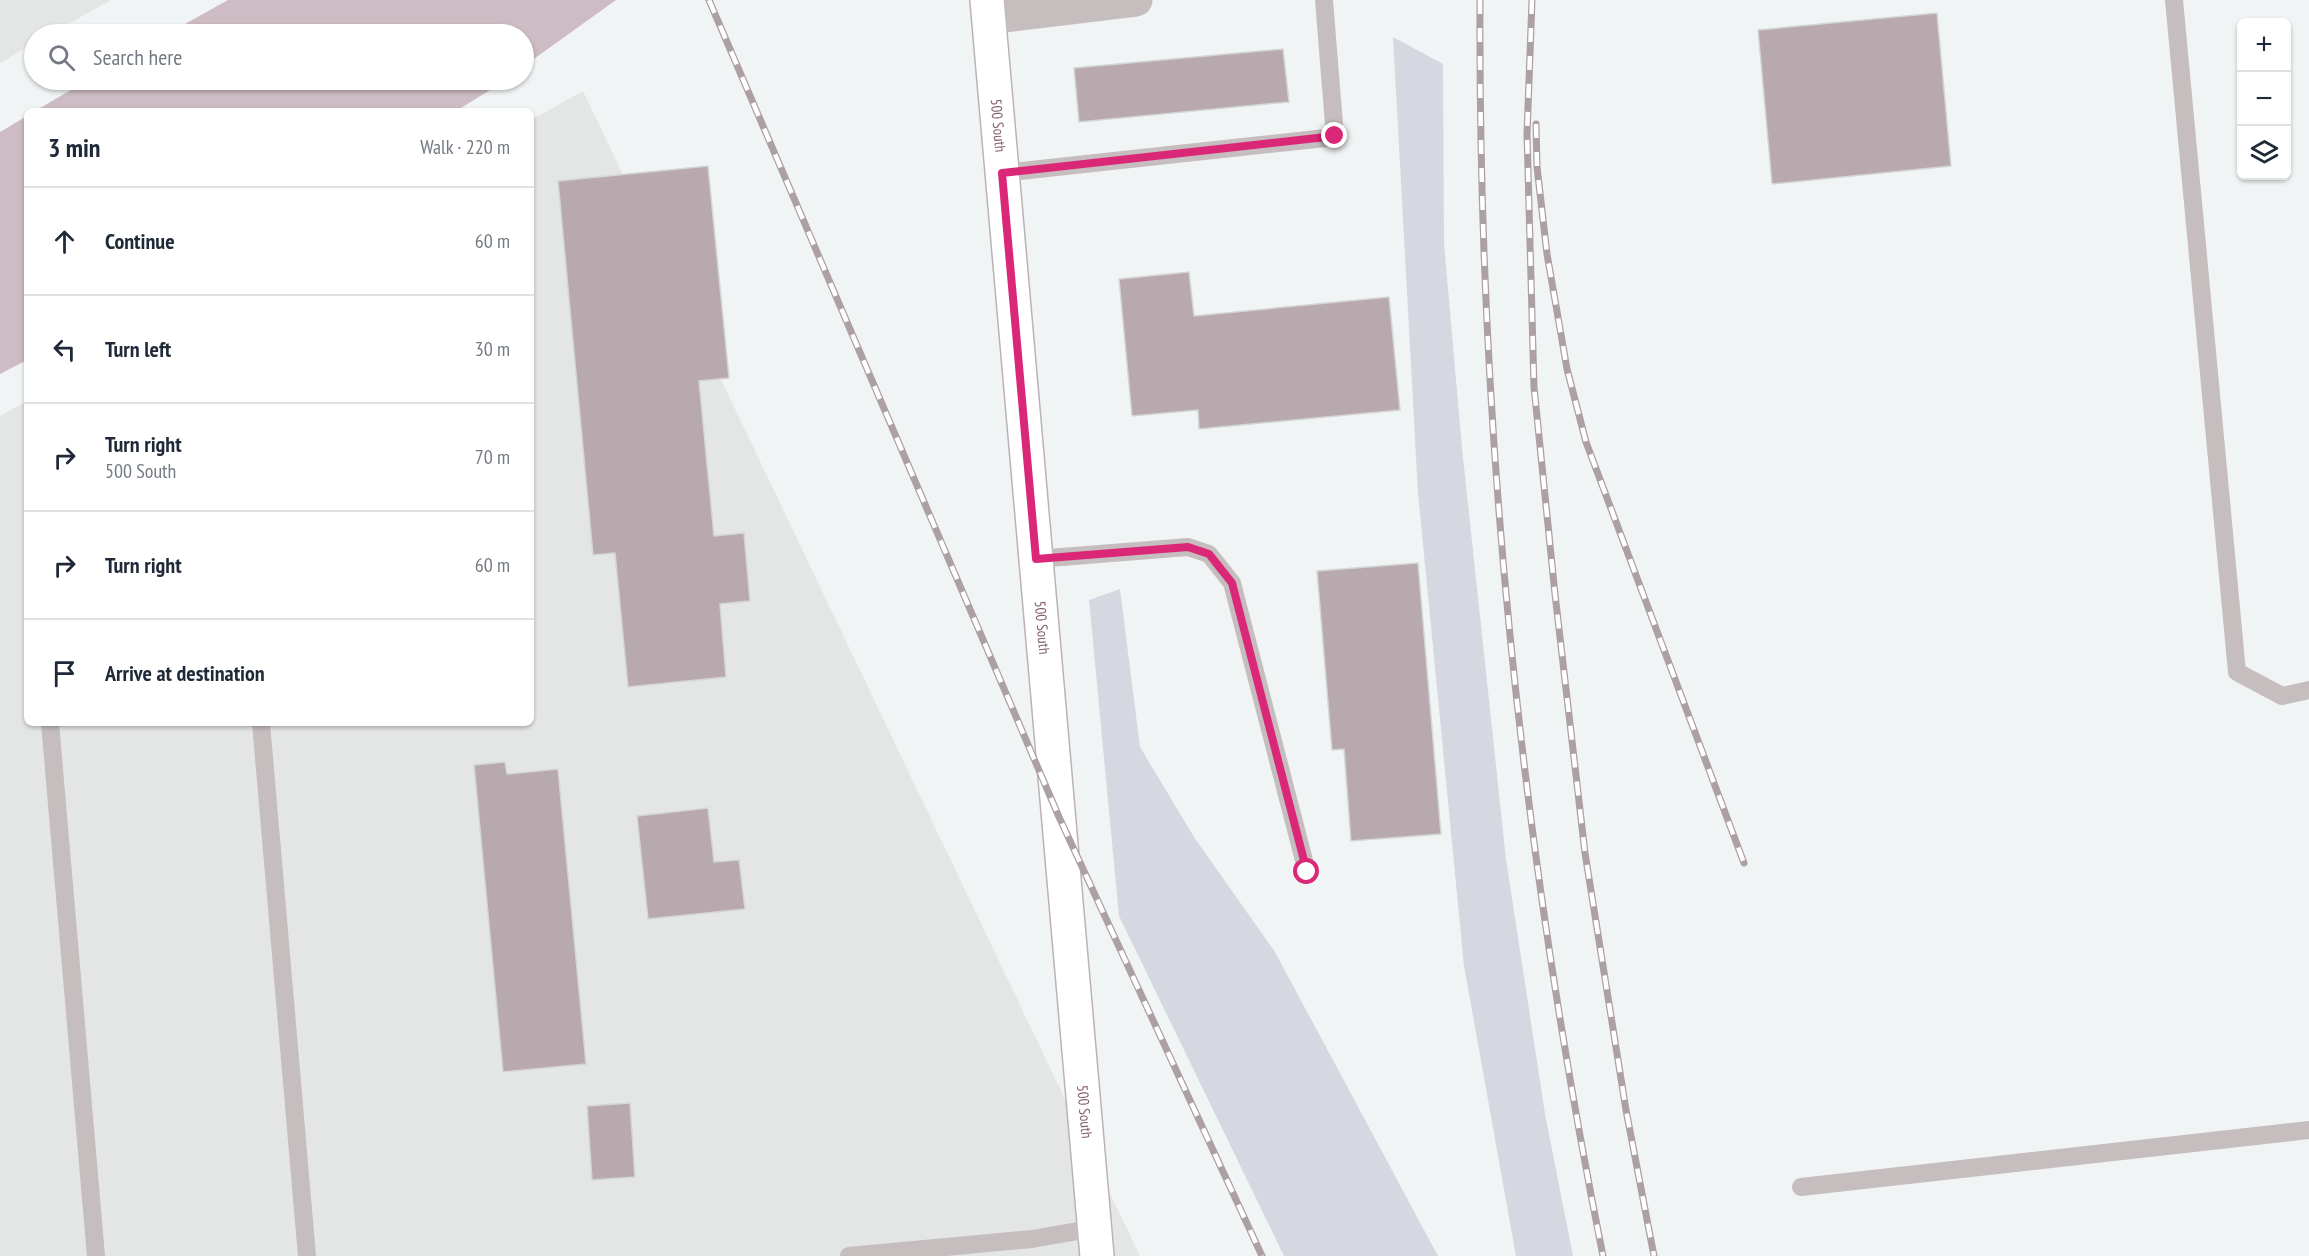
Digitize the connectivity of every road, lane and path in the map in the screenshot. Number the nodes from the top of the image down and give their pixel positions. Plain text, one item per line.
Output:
1 (1137, 0) edge
2 (1324, 0) edge
3 (2174, 0) edge
4 (988, 9) edge
5 (1002, 173) junction
6 (1036, 559) junction
7 (2309, 690) edge
8 (50, 726) edge
9 (261, 726) edge
10 (1307, 872) dead end
11 (2309, 1130) edge
12 (1801, 1187) dead end
13 (1096, 1242) edge
14 (96, 1256) edge
15 (307, 1256) edge
16 (849, 1256) edge

1 - 4 street
2 - 5 lane
3 - 7 lane
4 - 5 street, 500 South
5 - 6 street, 500 South
6 - 10 lane
6 - 13 street, 500 South
8 - 14 lane
9 - 15 lane
11 - 12 lane
13 - 16 lane

